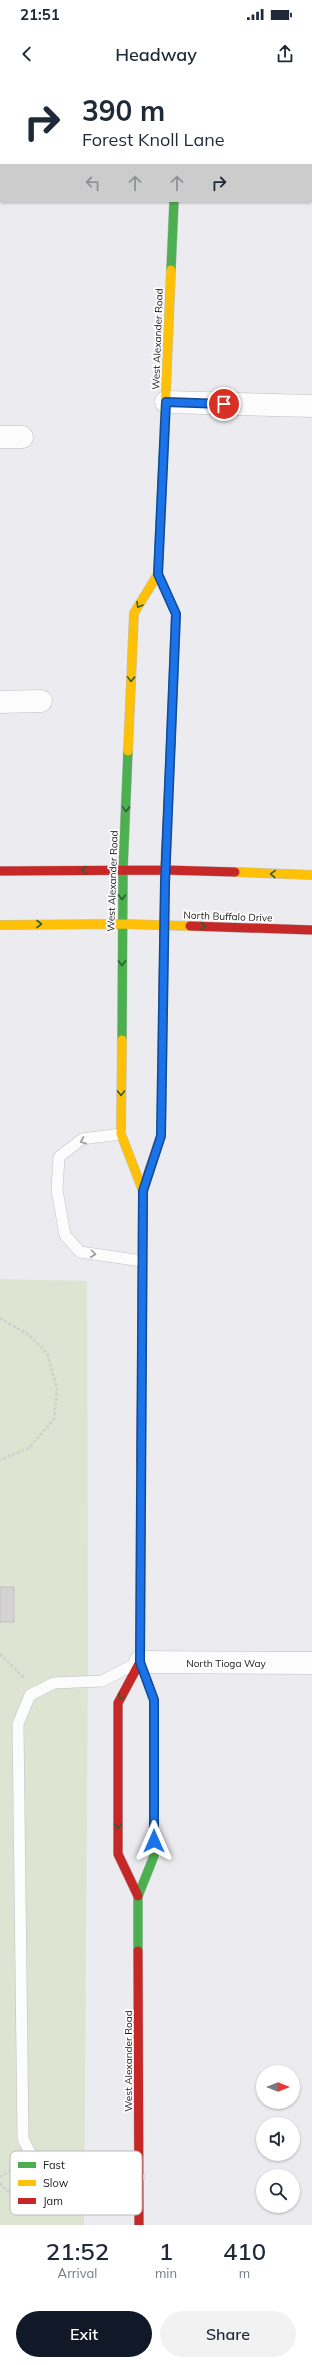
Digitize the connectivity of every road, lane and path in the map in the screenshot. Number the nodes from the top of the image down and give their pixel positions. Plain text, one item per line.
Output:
1 (174, 202) edge
2 (166, 402) junction
3 (312, 406) edge
4 (0, 437) edge
5 (22, 437) dead end
6 (158, 574) junction
7 (41, 701) dead end
8 (0, 702) edge
9 (123, 870) junction
10 (165, 870) junction
11 (0, 871) edge
12 (312, 875) edge
13 (122, 924) junction
14 (0, 925) edge
15 (164, 925) junction
16 (312, 930) edge
17 (121, 1134) junction
18 (143, 1191) junction
19 (142, 1261) junction
20 (0, 1318) edge
21 (0, 1460) edge
22 (140, 1662) junction
23 (312, 1663) edge
24 (138, 1896) junction
25 (29, 2151) edge
26 (139, 2151) edge
27 (0, 2183) edge
28 (10, 2193) edge

1 - 2 main road, West Alexander Road
2 - 3 street
2 - 6 main road, West Alexander Road
4 - 5 street
6 -> 9 main road, West Alexander Road
6 - 10 main road, West Alexander Road
7 - 8 street
9 - 10 main road
9 -> 11 main road
9 -> 13 main road, West Alexander Road
12 -> 10 main road
10 - 15 main road, West Alexander Road
14 -> 13 main road, North Buffalo Drive
13 - 15 main road, North Buffalo Drive
13 -> 17 main road, West Alexander Road
15 -> 16 main road, North Buffalo Drive
15 - 18 main road, West Alexander Road
17 - 18 main road, West Alexander Road
17 -> 19 lane
18 - 19 main road, West Alexander Road
19 - 22 main road, West Alexander Road
20 - 21 path
22 - 23 street, North Tioga Way
22 - 24 main road, West Alexander Road
22 -> 24 main road, West Alexander Road
22 - 25 lane
24 - 26 main road, West Alexander Road
27 - 28 path

